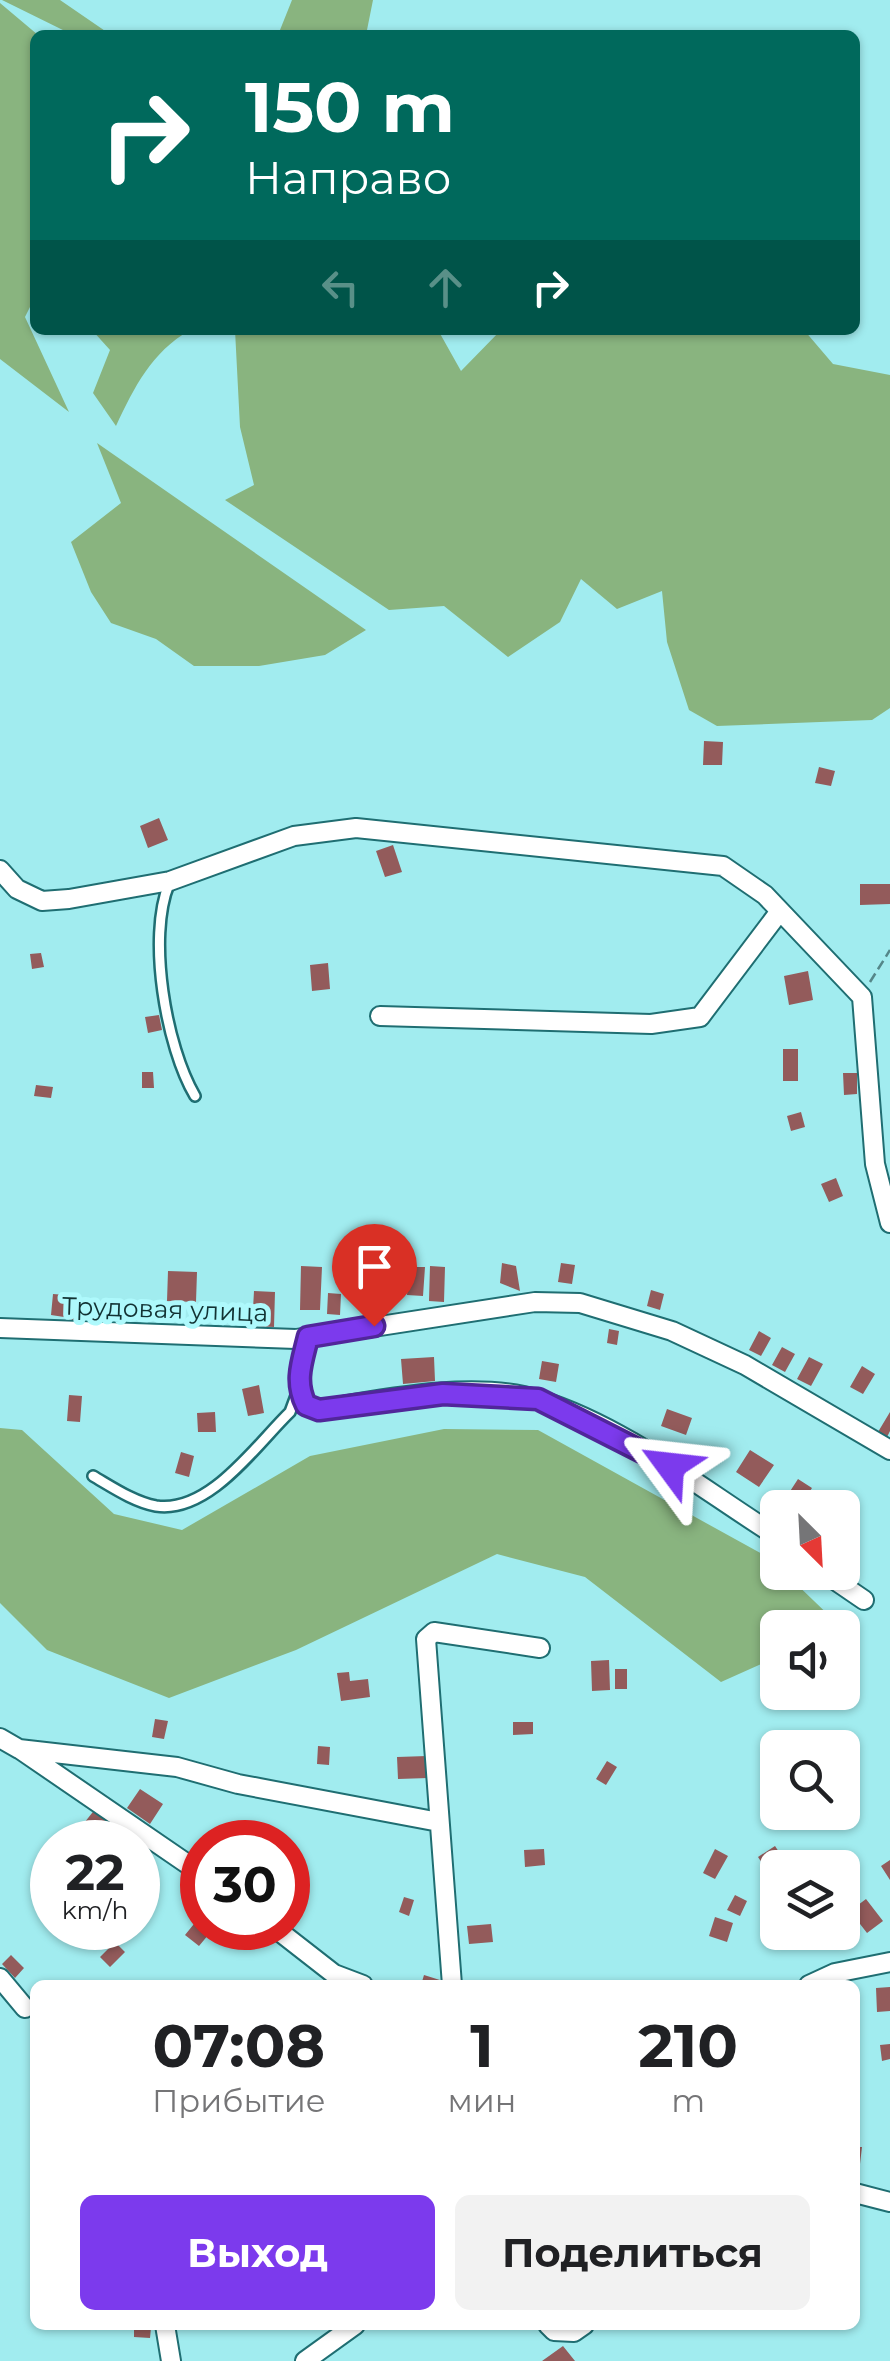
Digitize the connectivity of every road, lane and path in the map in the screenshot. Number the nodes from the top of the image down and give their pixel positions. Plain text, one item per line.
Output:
1 (0, 870) edge
2 (170, 881) junction
3 (780, 911) junction
4 (890, 950) edge
5 (862, 996) junction
6 (380, 1016) dead end
7 (195, 1096) dead end
8 (890, 1223) edge
9 (0, 1328) edge
10 (308, 1337) junction
11 (298, 1390) junction
12 (890, 1450) edge
13 (93, 1476) dead end
14 (760, 1525) edge
15 (849, 1590) edge
16 (864, 1600) dead end
17 (540, 1648) dead end
18 (0, 1738) edge
19 (18, 1749) junction
20 (439, 1822) junction
21 (180, 1859) edge
22 (303, 1950) edge
23 (890, 1962) edge
24 (0, 1978) edge
25 (350, 1980) edge
26 (452, 1980) edge
27 (821, 1980) edge
28 (25, 2008) dead end
29 (860, 2195) edge
30 (890, 2202) edge
31 (167, 2330) edge
32 (348, 2330) edge
33 (171, 2361) edge
34 (304, 2361) edge

1 - 2 street
2 - 3 street
2 - 7 lane
3 - 5 street
3 - 6 street
4 - 5 path
5 - 8 street
9 - 10 street, Трудовая улица
10 - 11 street
10 - 12 street, Трудовая улица
11 - 13 lane
11 - 14 street
15 - 16 street
17 - 20 street
18 - 19 street
19 - 20 street
19 - 21 street
20 - 26 street
22 - 25 street
23 - 27 street
24 - 28 street
29 - 30 street
31 - 33 street
32 - 34 street

